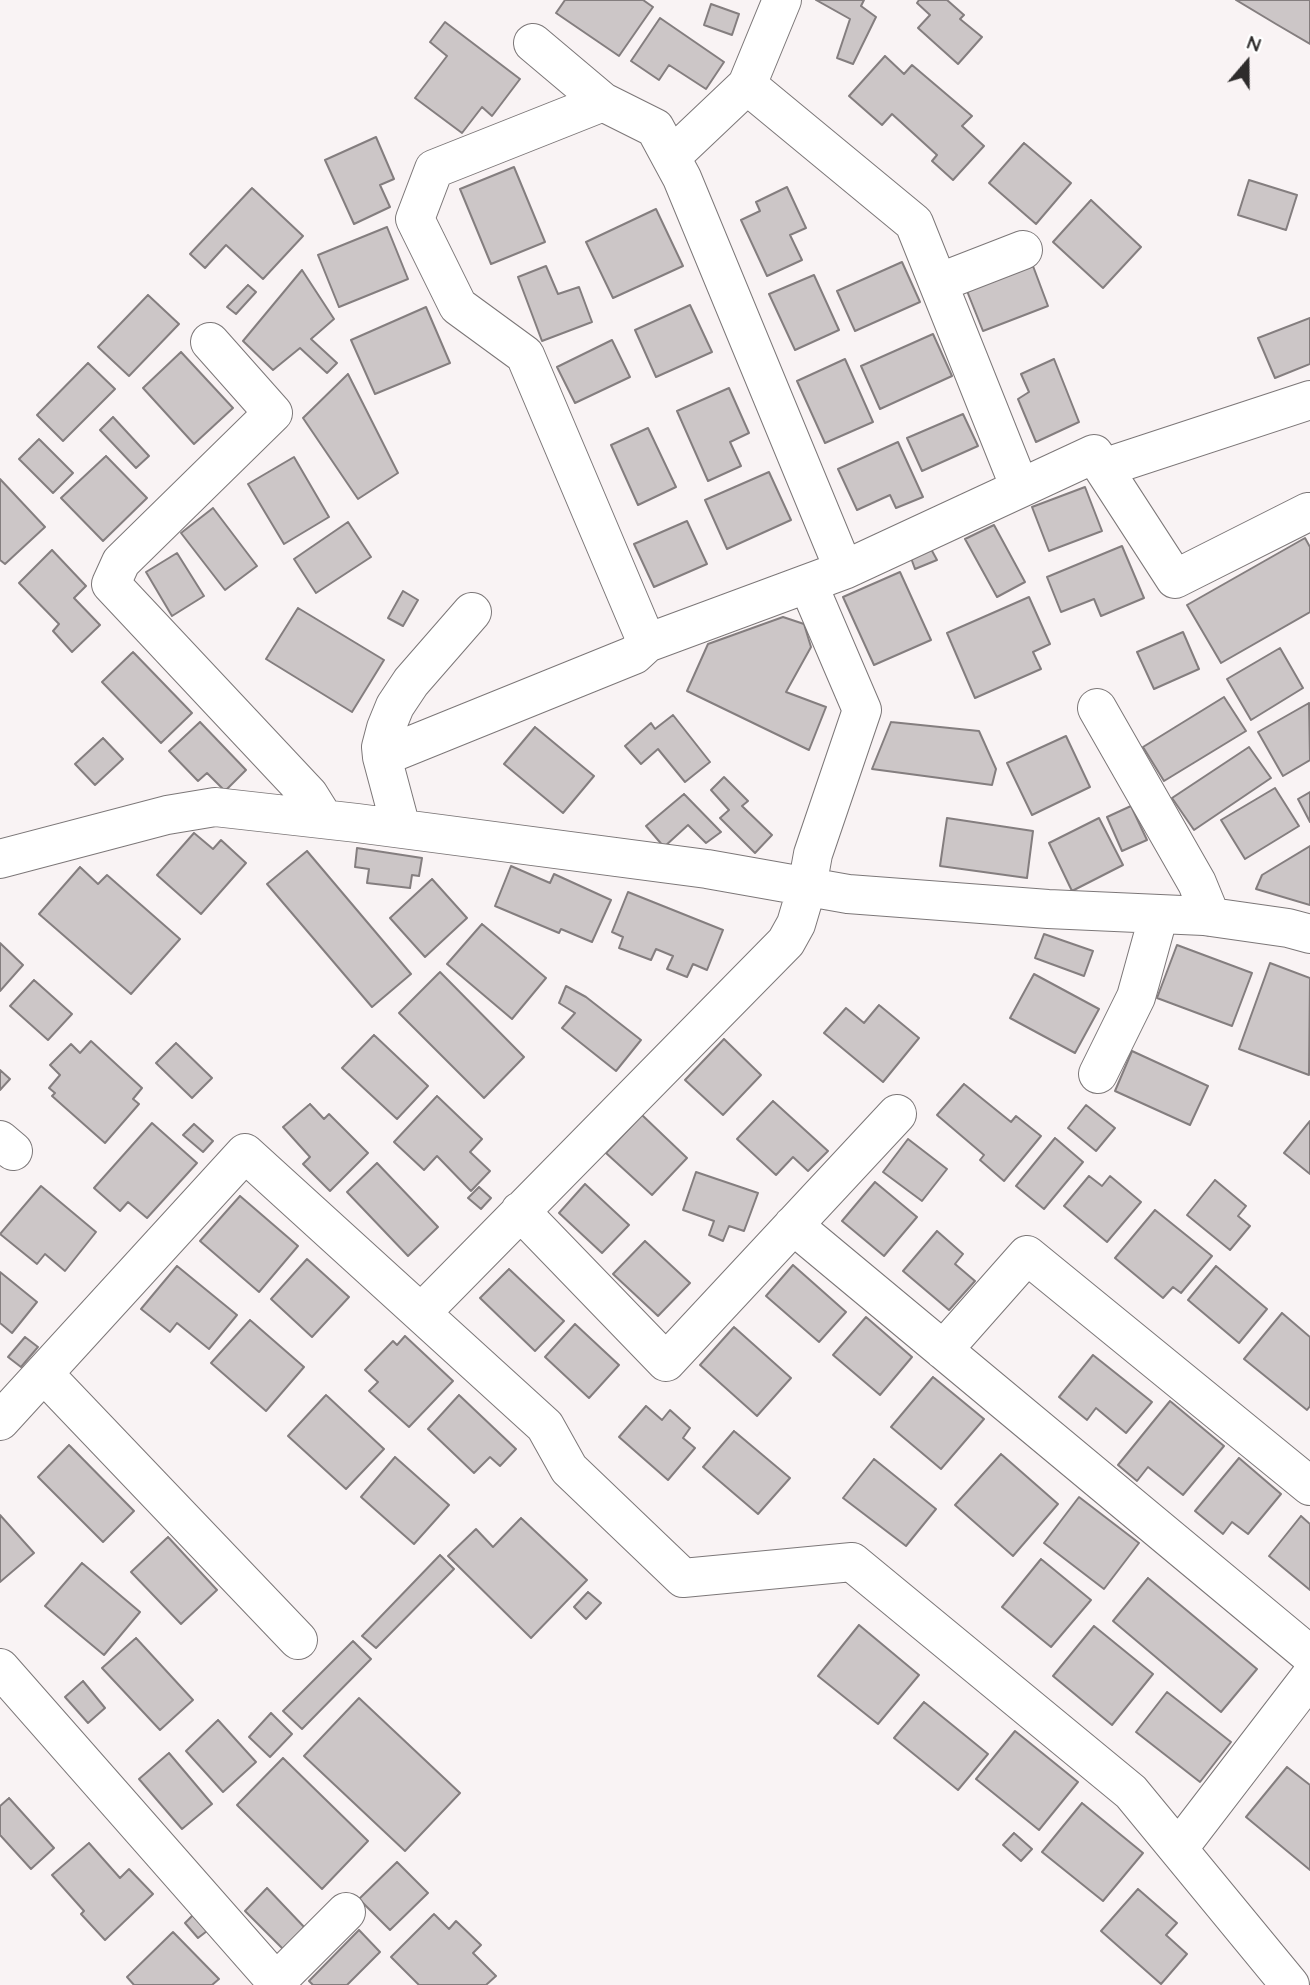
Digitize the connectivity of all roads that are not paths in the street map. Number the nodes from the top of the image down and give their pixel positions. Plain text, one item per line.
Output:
1 (782, 0) edge
2 (533, 43) dead end
3 (747, 85) junction
4 (603, 102) junction
5 (671, 157) junction
6 (1023, 250) dead end
7 (938, 283) junction
8 (210, 342) dead end
9 (1310, 400) edge
10 (1103, 468) junction
11 (1020, 488) junction
12 (1308, 512) dead end
13 (844, 570) junction
14 (808, 584) junction
15 (472, 612) dead end
16 (647, 643) junction
17 (1097, 708) dead end
18 (383, 757) junction
19 (324, 819) junction
20 (401, 828) junction
21 (0, 859) edge
22 (807, 887) junction
23 (1159, 914) junction
24 (1211, 917) junction
25 (1310, 934) edge
26 (1098, 1074) dead end
27 (897, 1114) dead end
28 (520, 1211) junction
29 (793, 1225) junction
30 (421, 1314) junction
31 (943, 1350) junction
32 (44, 1374) junction
33 (0, 1421) edge
34 (1310, 1486) edge
35 (298, 1640) dead end
36 (1310, 1655) edge
37 (0, 1668) edge
38 (1310, 1677) edge
39 (1178, 1849) junction
40 (346, 1912) dead end
41 (278, 1983) edge
42 (1290, 1985) edge

1 - 3 street
2 - 4 street
3 - 5 street
3 - 7 street
4 - 5 street
4 - 16 street
5 - 13 street
6 - 7 street
7 - 11 street
8 - 19 street
9 - 10 street
10 - 11 street
10 - 12 street
11 - 13 street
13 - 14 street
14 - 16 street
14 - 22 street
15 - 18 street
16 - 18 street
17 - 24 street
18 - 20 street
19 - 20 street
19 - 21 street
20 - 22 street
22 - 23 street
22 - 28 street
23 - 24 street
23 - 26 street
24 - 25 street
27 - 29 street
28 - 29 street
28 - 30 street
29 - 31 street
30 - 32 street
30 - 39 street
31 - 34 street
31 - 36 street
32 - 33 street
32 - 35 street
37 - 41 street
38 - 39 street
39 - 42 street
40 - 41 street

